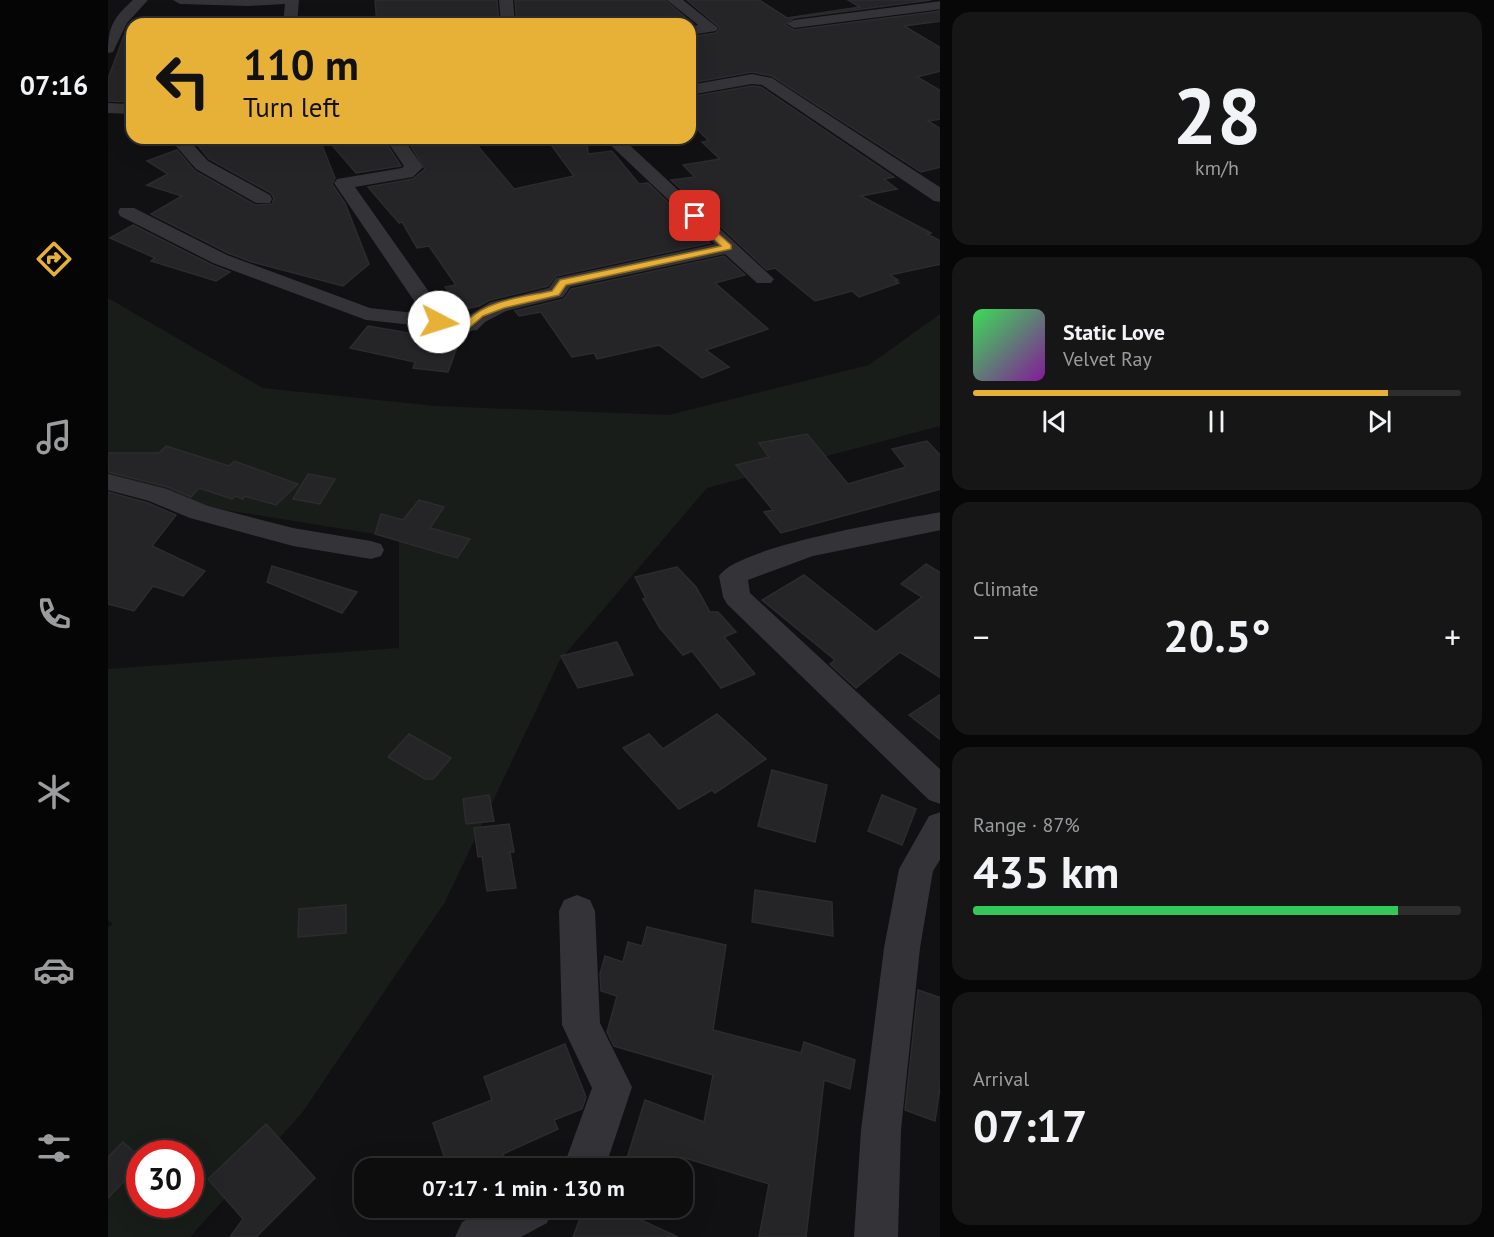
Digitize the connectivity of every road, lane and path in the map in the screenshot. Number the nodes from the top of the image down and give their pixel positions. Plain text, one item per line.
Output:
1 (141, 0) edge
2 (180, 0) edge
3 (286, 0) edge
4 (292, 0) edge
5 (506, 0) edge
6 (674, 0) edge
7 (269, 1) edge
8 (940, 5) edge
9 (290, 18) edge
10 (508, 18) edge
11 (794, 24) dead end
12 (696, 30) edge
13 (108, 49) edge
14 (696, 89) edge
15 (108, 108) edge
16 (126, 109) edge
17 (183, 144) edge
18 (398, 144) edge
19 (618, 144) edge
20 (940, 197) edge
21 (263, 199) dead end
22 (127, 212) dead end
23 (728, 247) junction
24 (764, 279) dead end
25 (439, 322) junction
26 (108, 482) edge
27 (940, 521) edge
28 (371, 550) dead end
29 (940, 791) edge
30 (940, 826) edge
31 (577, 911) dead end
32 (587, 1158) edge
33 (513, 1218) edge
34 (477, 1237) edge
35 (876, 1237) edge

1 - 13 street
2 - 7 street
3 - 7 street
4 - 9 street
5 - 10 street
6 - 12 street
8 - 11 street
14 - 20 street
15 - 16 street
17 - 21 street
18 - 25 street
19 - 23 street
22 - 25 street
23 - 24 street
23 - 25 street
26 - 28 street
27 - 29 street
30 - 35 street
31 - 32 street
33 - 34 street

